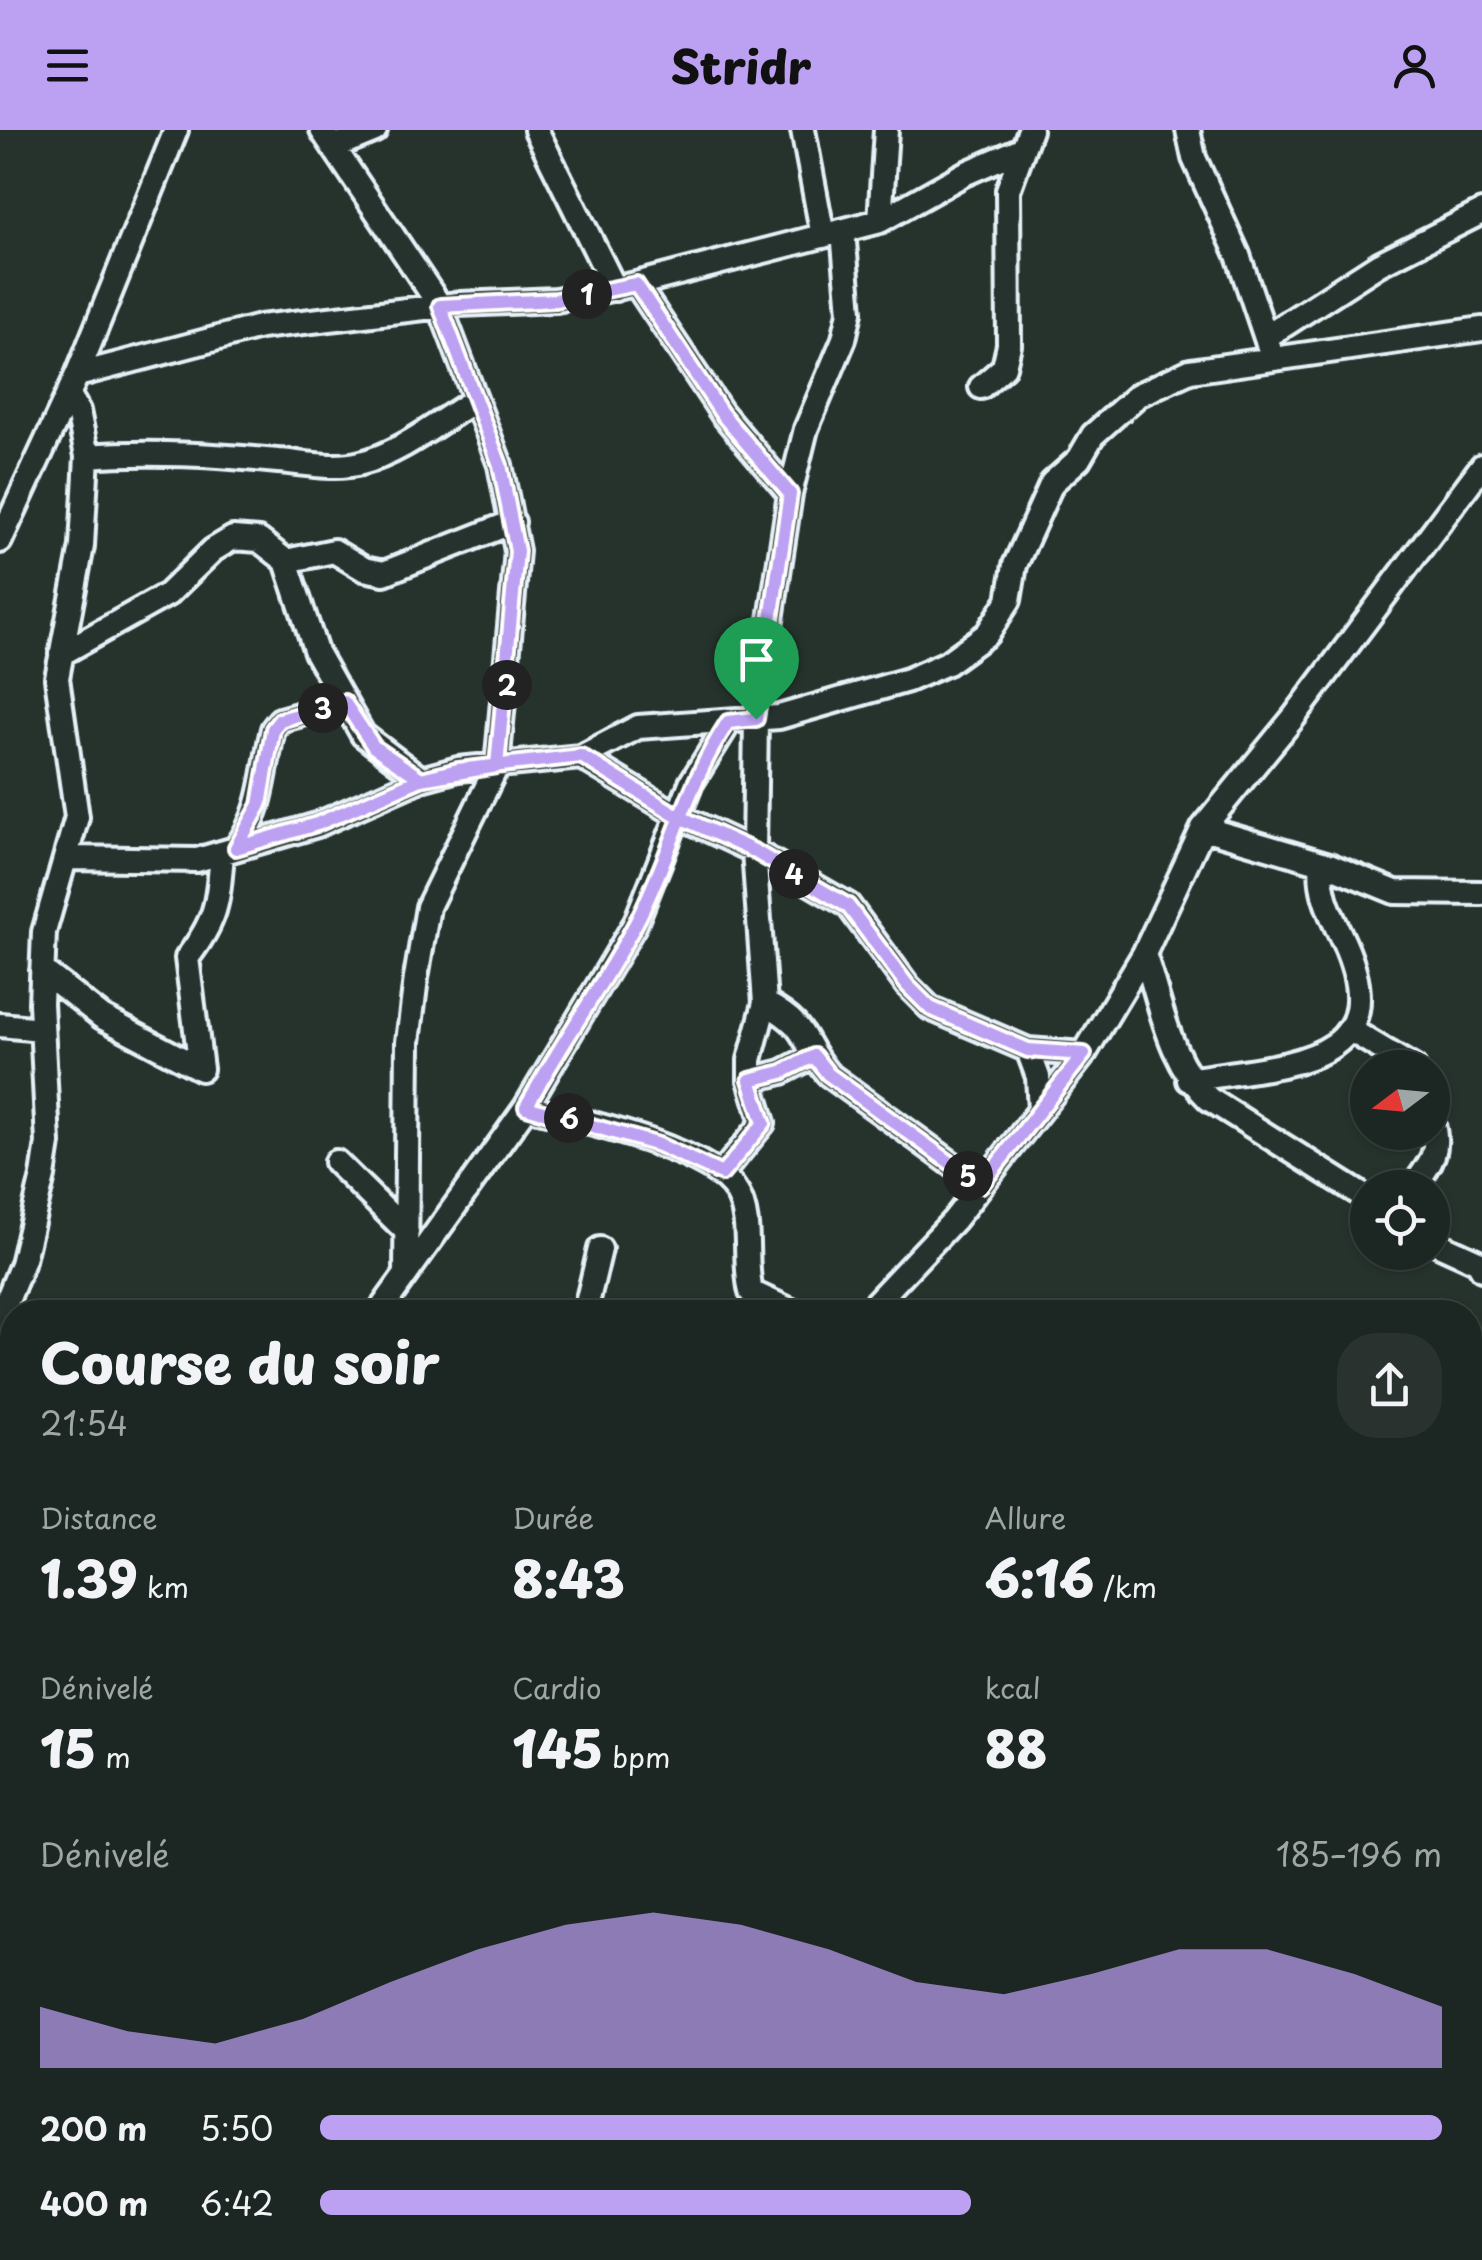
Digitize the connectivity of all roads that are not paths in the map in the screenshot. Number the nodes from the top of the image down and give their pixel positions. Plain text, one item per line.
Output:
1 (176, 130) edge
2 (375, 130) edge
3 (536, 130) edge
4 (803, 130) edge
5 (886, 130) edge
6 (1185, 133) edge
7 (329, 138) edge
8 (1024, 140) edge
9 (1482, 212) edge
10 (880, 222) junction
11 (833, 233) junction
12 (626, 286) junction
13 (440, 306) junction
14 (1482, 329) edge
15 (1266, 337) junction
16 (1274, 360) junction
17 (73, 385) junction
18 (982, 387) dead end
19 (475, 400) junction
20 (87, 456) junction
21 (1482, 466) edge
22 (790, 494) junction
23 (513, 522) junction
24 (0, 541) edge
25 (286, 561) junction
26 (61, 654) junction
27 (344, 702) junction
28 (756, 719) junction
29 (728, 722) junction
30 (581, 756) junction
31 (497, 766) junction
32 (421, 779) junction
33 (678, 816) junction
34 (1202, 828) junction
35 (229, 850) junction
36 (754, 851) junction
37 (68, 858) junction
38 (1322, 863) junction
39 (1482, 893) edge
40 (1144, 954) junction
41 (42, 970) junction
42 (765, 1003) junction
43 (0, 1025) edge
44 (42, 1029) junction
45 (1352, 1031) junction
46 (1028, 1050) junction
47 (1384, 1050) edge
48 (1084, 1054) junction
49 (814, 1056) junction
50 (750, 1080) junction
51 (1189, 1080) junction
52 (526, 1107) junction
53 (1040, 1110) junction
54 (336, 1162) dead end
55 (722, 1174) junction
56 (981, 1185) junction
57 (1350, 1188) edge
58 (407, 1232) junction
59 (600, 1249) dead end
60 (1450, 1249) edge
61 (1482, 1269) edge
62 (406, 1273) junction
63 (7, 1300) edge
64 (387, 1300) edge
65 (588, 1300) edge
66 (768, 1300) edge
67 (879, 1300) edge

1 - 17 street
2 - 7 street
3 - 12 street
4 - 11 street
5 - 10 street
6 - 15 street
7 - 13 street
8 - 10 street
8 - 18 street
9 - 15 street
10 - 11 street
11 - 12 street
11 - 22 street
12 - 13 street
12 - 22 street
13 - 17 street
13 - 19 street
14 - 16 street
15 - 16 street
16 - 28 street
17 - 20 street
17 - 24 street
19 - 20 street
19 - 23 street
20 - 26 street
21 - 34 street
22 - 28 street
23 - 25 street
23 - 31 street
25 - 26 street
25 - 27 street
26 - 37 street
27 - 32 street
27 - 35 street
28 - 29 street
28 - 36 street
29 - 30 street
29 - 33 street
30 - 31 street
30 - 33 street
31 - 32 street
31 - 58 street
32 - 35 street
33 - 36 street
33 - 52 street
34 - 38 street
34 - 40 street
35 - 37 street
35 - 41 street
36 - 42 street
36 - 46 street
37 - 41 street
38 - 39 street
38 - 45 street
40 - 48 street
40 - 51 street
41 - 44 street
42 - 49 street
42 - 50 street
43 - 44 street
44 - 63 street
45 - 47 street
45 - 51 street
46 - 48 street
46 - 53 street
48 - 53 street
49 - 50 street
49 - 56 street
50 - 55 street
51 - 57 street
52 - 55 street
52 - 62 street
53 - 56 street
54 - 58 street
55 - 66 street
56 - 67 street
58 - 62 street
59 - 65 street
60 - 61 street
62 - 64 street

